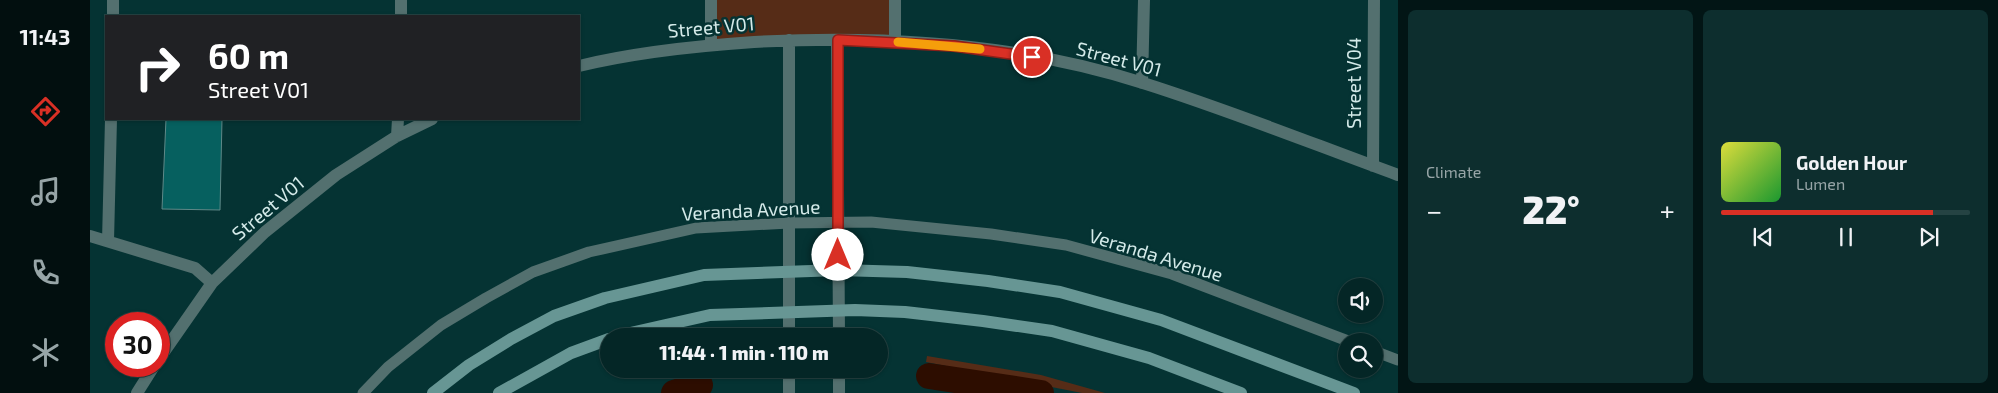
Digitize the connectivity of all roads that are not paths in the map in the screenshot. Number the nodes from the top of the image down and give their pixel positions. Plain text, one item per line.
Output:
1 (113, 0) edge
2 (401, 0) edge
3 (711, 0) edge
4 (895, 0) edge
5 (1144, 0) edge
6 (1374, 0) edge
7 (113, 15) edge
8 (401, 15) edge
9 (789, 40) junction
10 (838, 40) junction
11 (895, 42) junction
12 (711, 45) junction
13 (580, 66) edge
14 (1142, 82) junction
15 (110, 120) edge
16 (398, 120) edge
17 (430, 120) edge
18 (397, 136) junction
19 (1373, 166) junction
20 (1398, 175) edge
21 (789, 223) junction
22 (838, 223) junction
23 (90, 236) edge
24 (108, 241) junction
25 (838, 270) junction
26 (789, 271) junction
27 (212, 283) junction
28 (839, 310) junction
29 (789, 311) junction
30 (652, 328) edge
31 (789, 328) edge
32 (839, 328) edge
33 (1338, 337) edge
34 (600, 342) edge
35 (170, 343) edge
36 (1383, 354) edge
37 (1398, 360) edge
38 (147, 377) edge
39 (789, 378) edge
40 (839, 378) edge
41 (137, 393) edge
42 (363, 393) edge
43 (434, 393) edge
44 (499, 393) edge
45 (789, 393) edge
46 (839, 393) edge
47 (1242, 393) edge
48 (1354, 393) edge

1 - 7 street
2 - 8 street
3 - 12 street
4 - 11 street
5 - 14 street
6 - 19 street, Street V04
9 - 10 street, Street V01
9 - 12 street, Street V01
9 - 21 street
10 - 11 street, Street V01
10 - 22 street
11 - 14 street, Street V01
12 - 13 street, Street V01
14 - 19 street, Street V01
15 - 24 street
16 - 18 street
17 - 18 street, Street V01
18 - 27 street, Street V01
19 - 20 street, Street V01
21 - 22 lane, Veranda Avenue
21 - 26 street
21 - 42 lane, Veranda Avenue
22 - 25 street
22 - 33 lane, Veranda Avenue
23 - 24 street
24 - 27 street
25 - 26 street
25 - 28 street
25 - 48 street
26 - 29 street
26 - 43 street
27 - 35 street, Street V01
28 - 29 street
28 - 32 street
28 - 47 street
29 - 30 street
29 - 31 street
34 - 44 street
36 - 37 lane
38 - 41 street
39 - 45 street
40 - 46 street

